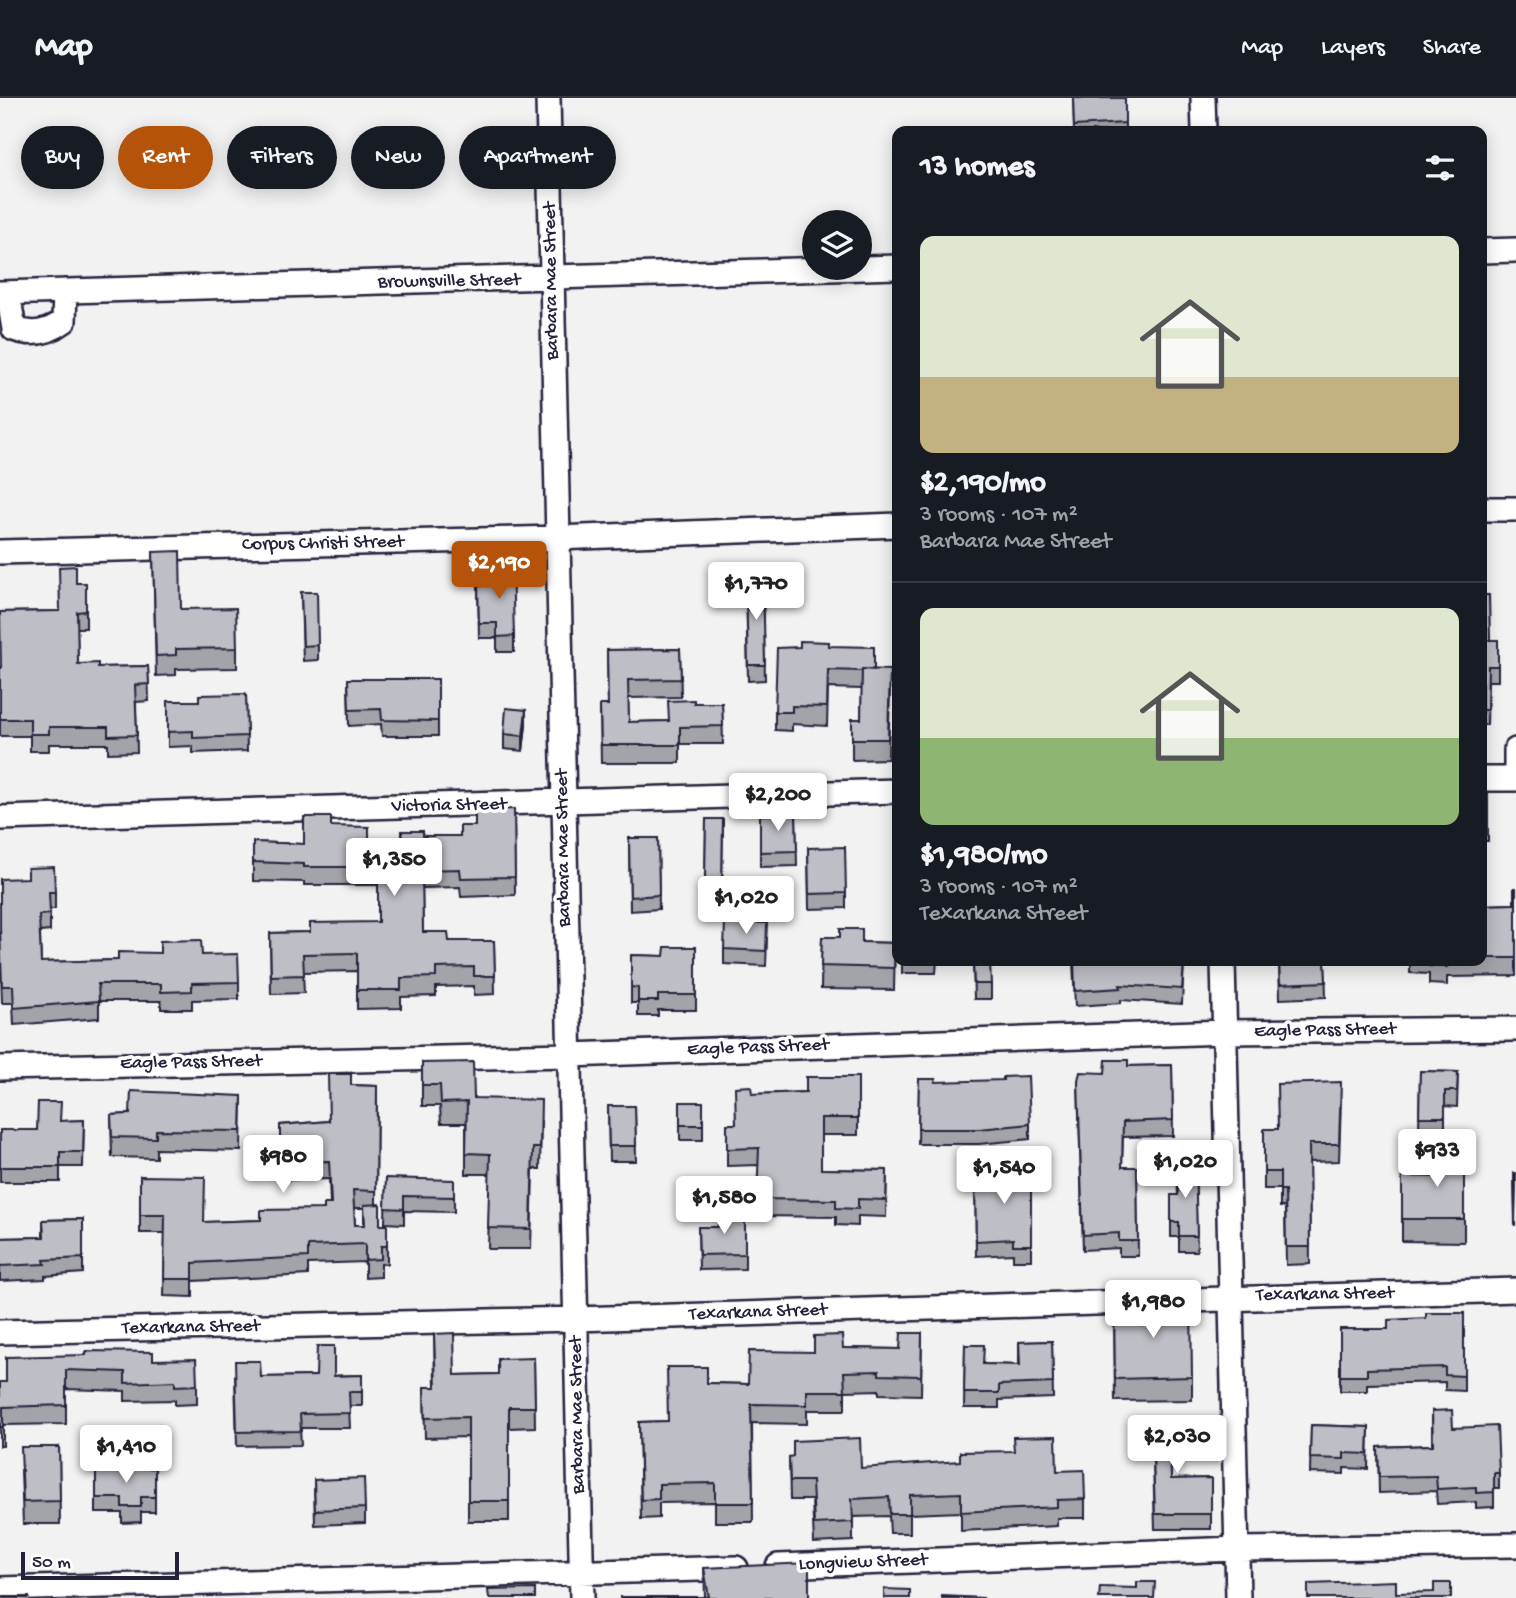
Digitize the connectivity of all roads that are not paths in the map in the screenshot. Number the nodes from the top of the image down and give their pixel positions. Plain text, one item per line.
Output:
1 (548, 98) edge
2 (1203, 98) edge
3 (1204, 126) edge
4 (1516, 250) edge
5 (1487, 251) edge
6 (892, 267) edge
7 (552, 279) junction
8 (65, 291) junction
9 (4, 293) edge
10 (1487, 509) edge
11 (1516, 509) edge
12 (892, 525) edge
13 (556, 538) junction
14 (0, 552) edge
15 (1516, 750) edge
16 (1487, 779) edge
17 (1516, 779) edge
18 (892, 791) edge
19 (564, 803) junction
20 (0, 818) edge
21 (1223, 966) edge
22 (1516, 1029) edge
23 (1225, 1032) junction
24 (569, 1055) junction
25 (0, 1068) edge
26 (1516, 1290) edge
27 (1231, 1297) junction
28 (575, 1319) junction
29 (0, 1332) edge
30 (1516, 1545) edge
31 (1237, 1549) junction
32 (582, 1574) junction
33 (0, 1589) edge
34 (582, 1598) edge
35 (1238, 1598) edge

1 - 7 street, Barbara Mae Street
2 - 3 street
4 - 5 street
6 - 7 street, Brownsville Street
7 - 8 street, Brownsville Street
7 - 13 street, Barbara Mae Street
8 - 9 street, Brownsville Street
8 - 9 street
10 - 11 street
12 - 13 street, Corpus Christi Street
13 - 14 street, Corpus Christi Street
13 - 19 street, Barbara Mae Street
15 - 17 street
16 - 17 street
18 - 19 street, Victoria Street
19 - 20 street, Victoria Street
19 - 24 street, Barbara Mae Street
21 - 23 street
22 - 23 street, Eagle Pass Street
23 - 24 street, Eagle Pass Street
23 - 27 street
24 - 25 street, Eagle Pass Street
24 - 28 street, Barbara Mae Street
26 - 27 street, Texarkana Street
27 - 28 street, Texarkana Street
27 - 31 street
28 - 29 street, Texarkana Street
28 - 32 street, Barbara Mae Street
30 - 31 street, Longview Street
31 - 32 street, Longview Street
31 - 35 street
32 - 33 street, Longview Street
32 - 34 street, Barbara Mae Street

